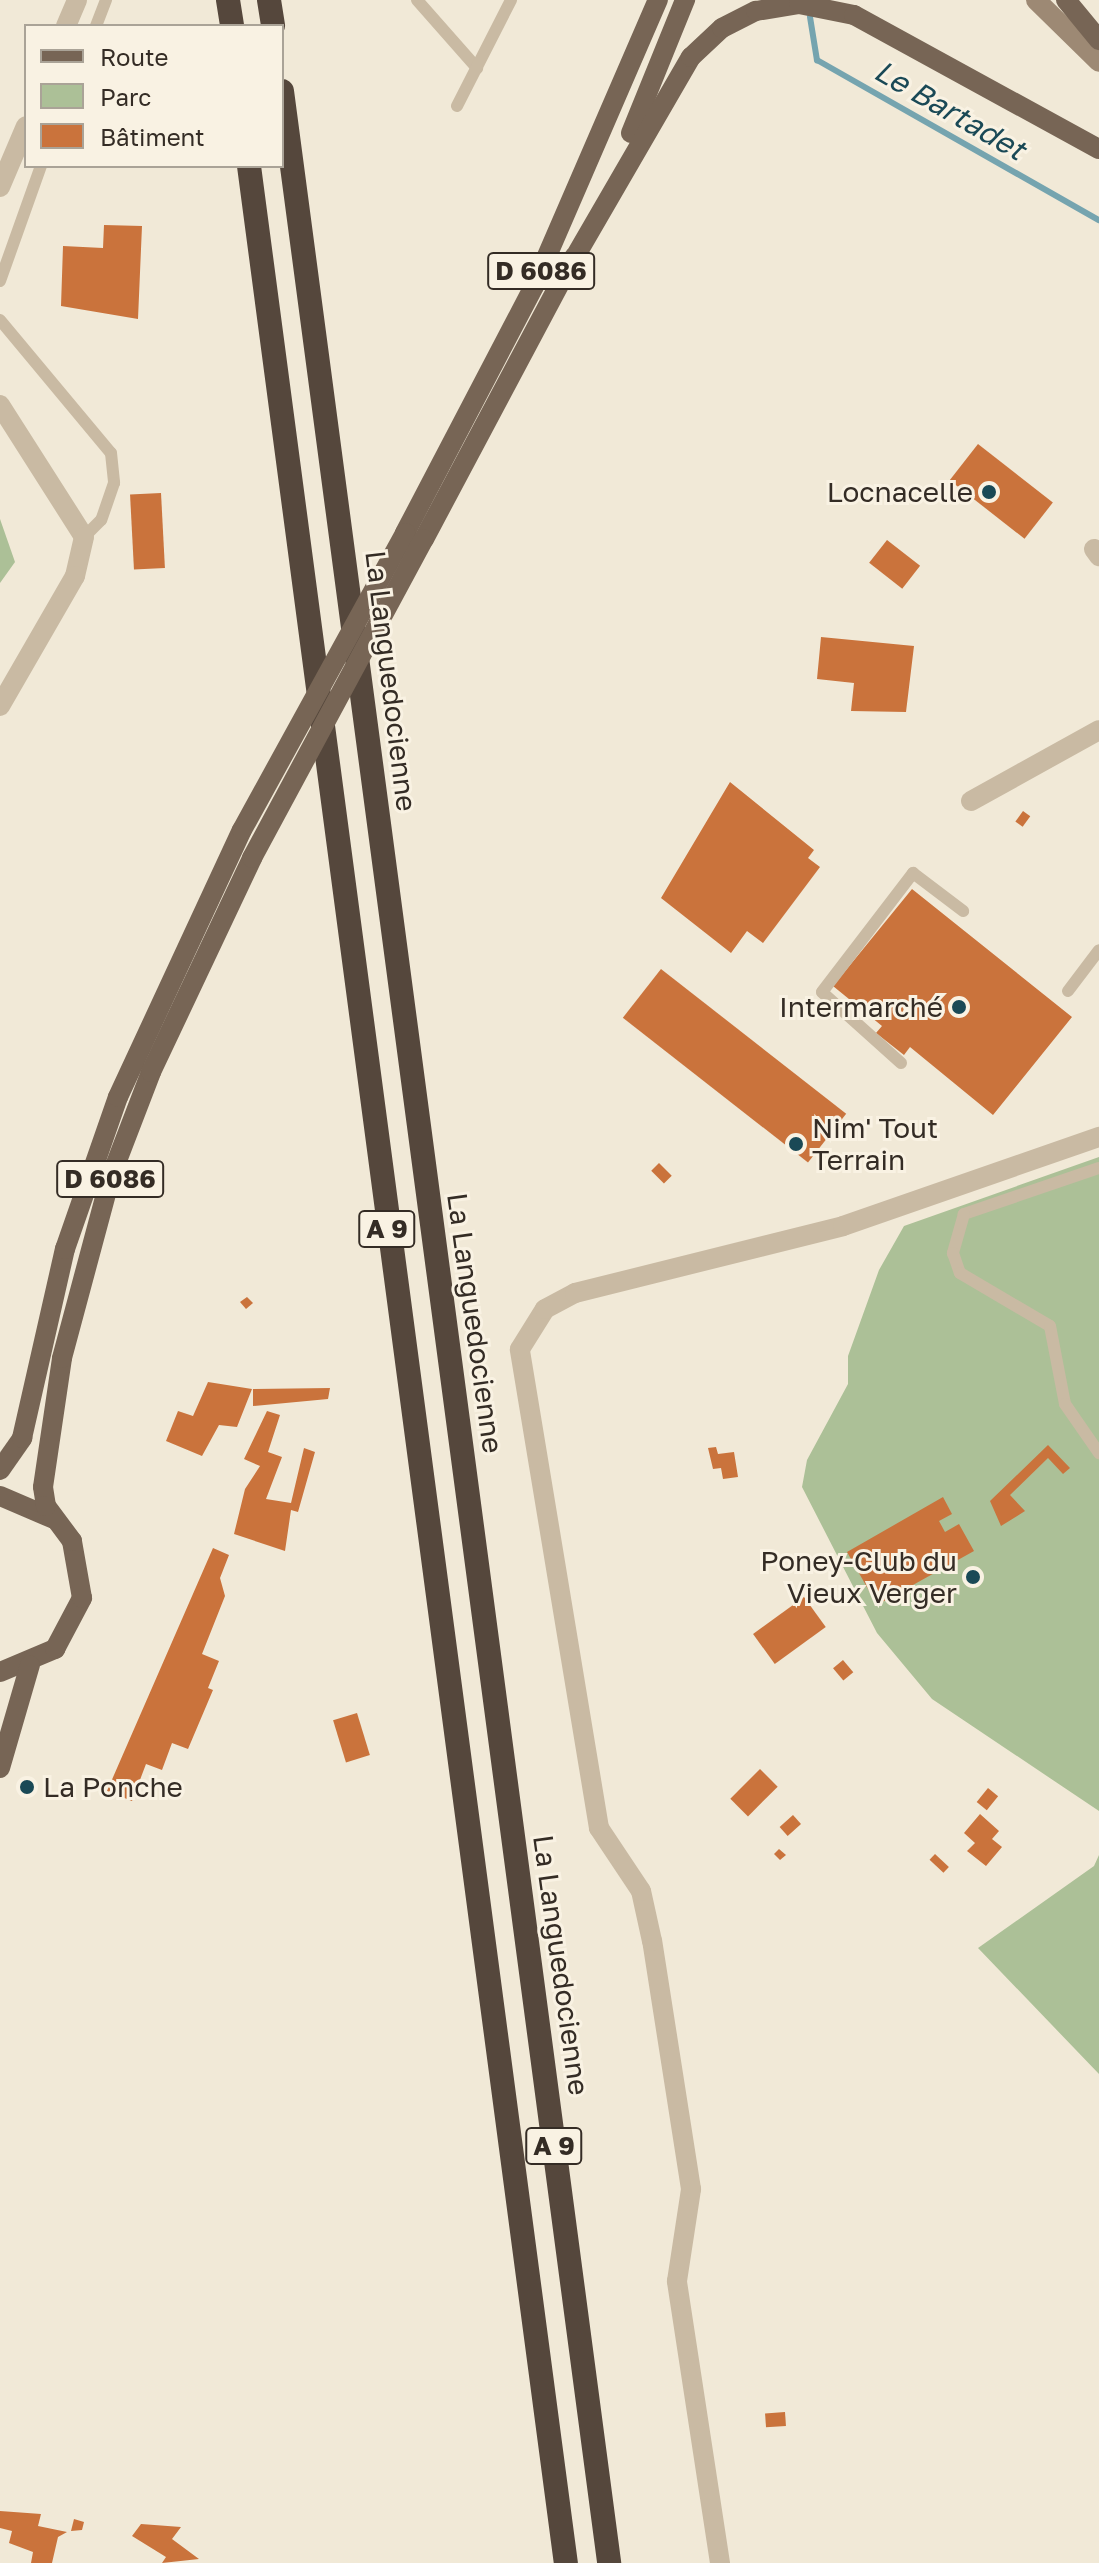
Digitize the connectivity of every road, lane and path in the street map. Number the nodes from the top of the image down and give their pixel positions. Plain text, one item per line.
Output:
1 (77, 0) edge
2 (106, 0) edge
3 (228, 0) edge
4 (269, 0) edge
5 (417, 0) edge
6 (511, 0) edge
7 (658, 0) edge
8 (685, 0) edge
9 (1036, 0) edge
10 (1066, 0) edge
11 (67, 24) edge
12 (97, 24) edge
13 (232, 24) edge
14 (273, 24) edge
15 (1099, 40) edge
16 (1099, 62) edge
17 (477, 68) junction
18 (284, 106) edge
19 (457, 106) dead end
20 (24, 131) edge
21 (1099, 149) edge
22 (40, 168) edge
23 (249, 168) edge
24 (0, 187) edge
25 (568, 269) junction
26 (0, 281) edge
27 (0, 320) edge
28 (0, 405) edge
29 (414, 536) junction
30 (84, 537) junction
31 (0, 706) edge
32 (1099, 730) edge
33 (971, 801) dead end
34 (963, 911) dead end
35 (1099, 950) edge
36 (1068, 991) dead end
37 (901, 1063) dead end
38 (1099, 1137) edge
39 (1099, 1168) edge
40 (1099, 1453) edge
41 (0, 1470) edge
42 (0, 1496) edge
43 (54, 1519) junction
44 (30, 1665) junction
45 (0, 1672) edge
46 (0, 1768) edge
47 (566, 2563) edge
48 (609, 2563) edge
49 (720, 2563) edge

1 - 11 street
2 - 12 lane
3 - 13 highway
4 - 14 highway
5 - 17 lane
6 - 17 lane
7 - 29 main road, D 6086
8 - 25 main road, D 6086
9 - 16 main road
10 - 15 main road
17 - 19 lane
18 - 48 highway, La Languedocienne / A 9
20 - 24 street
21 - 25 main road
22 - 26 lane
23 - 47 highway, A 9
25 - 29 main road, D 6086
27 - 30 lane
28 - 30 street
29 - 41 main road, D 6086, bridge
29 - 43 main road, D 6086, bridge
30 - 31 street
32 - 33 street
34 - 37 lane
35 - 36 lane
38 - 49 street
39 - 40 lane
42 - 43 main road
43 - 44 main road
44 - 45 main road
44 - 46 main road

